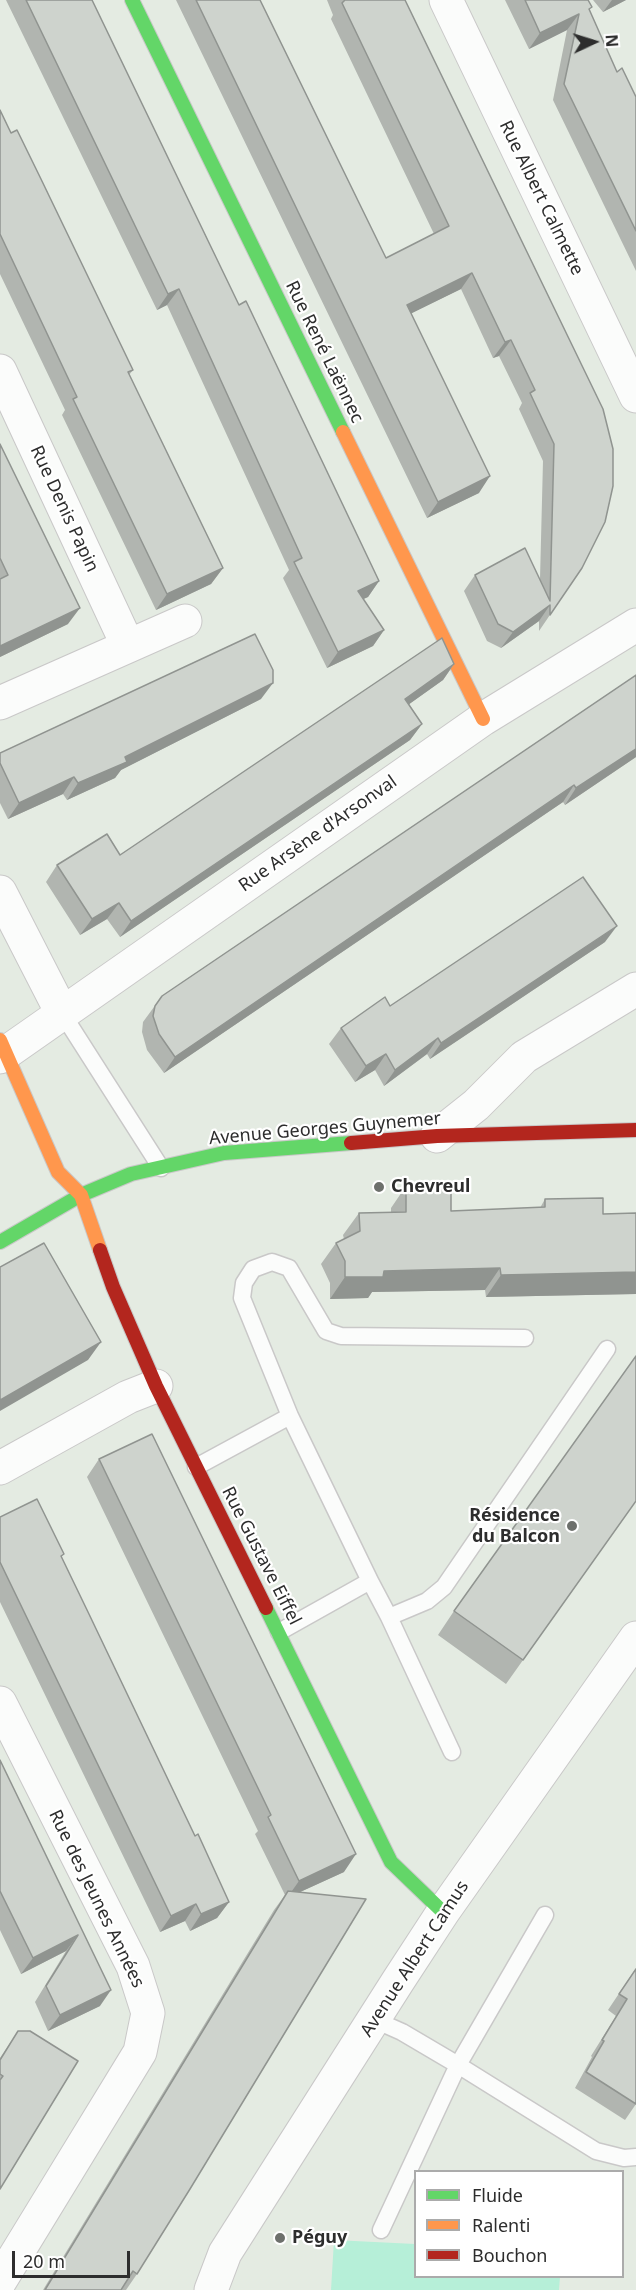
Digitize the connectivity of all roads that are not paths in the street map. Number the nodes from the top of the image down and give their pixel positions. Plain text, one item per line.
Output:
1 (132, 0) edge
2 (446, 0) edge
3 (0, 371) edge
4 (636, 396) edge
5 (185, 621) dead end
6 (636, 625) edge
7 (128, 646) junction
8 (0, 703) edge
9 (483, 719) junction
10 (0, 892) edge
11 (636, 989) edge
12 (62, 1013) junction
13 (2, 1050) edge
14 (636, 1130) edge
15 (437, 1136) junction
16 (161, 1168) junction
17 (81, 1195) junction
18 (0, 1242) edge
19 (525, 1338) dead end
20 (607, 1349) dead end
21 (156, 1386) junction
22 (290, 1416) junction
23 (195, 1467) junction
24 (0, 1468) edge
25 (370, 1581) junction
26 (389, 1617) junction
27 (279, 1632) junction
28 (636, 1638) edge
29 (0, 1703) edge
30 (452, 1752) dead end
31 (443, 1912) junction
32 (545, 1915) dead end
33 (375, 2020) junction
34 (458, 2065) junction
35 (636, 2157) edge
36 (381, 2229) dead end
37 (0, 2281) edge
38 (211, 2290) edge

1 - 9 street, Rue René Laënnec
2 - 4 street, Rue Albert Calmette
3 - 7 street, Rue Denis Papin
5 - 7 street
6 - 9 street, Rue Arsène d'Arsonval
7 - 8 street
9 - 12 street, Rue Arsène d'Arsonval
10 - 12 street
11 - 15 street
12 - 13 street, Rue Arsène d'Arsonval
12 - 16 lane
13 - 17 street
14 - 15 street, Avenue Georges Guynemer
15 - 16 street, Avenue Georges Guynemer
16 - 17 street, Avenue Georges Guynemer
17 - 18 street, Avenue Georges Guynemer
17 - 21 street, Rue Gustave Eiffel
19 - 22 lane
20 - 26 lane
21 - 23 street, Rue Gustave Eiffel
21 - 24 street
22 - 23 lane
22 - 25 lane
23 - 27 street, Rue Gustave Eiffel
25 - 26 lane
25 - 27 lane
26 - 30 lane
27 - 31 street, Rue Gustave Eiffel
28 - 31 street, Avenue Albert Camus
29 - 37 street, Rue des Jeunes Années
31 - 33 street, Avenue Albert Camus
32 - 34 lane
33 - 34 lane
33 - 38 street, Avenue Albert Camus
34 - 35 lane
34 - 36 lane

